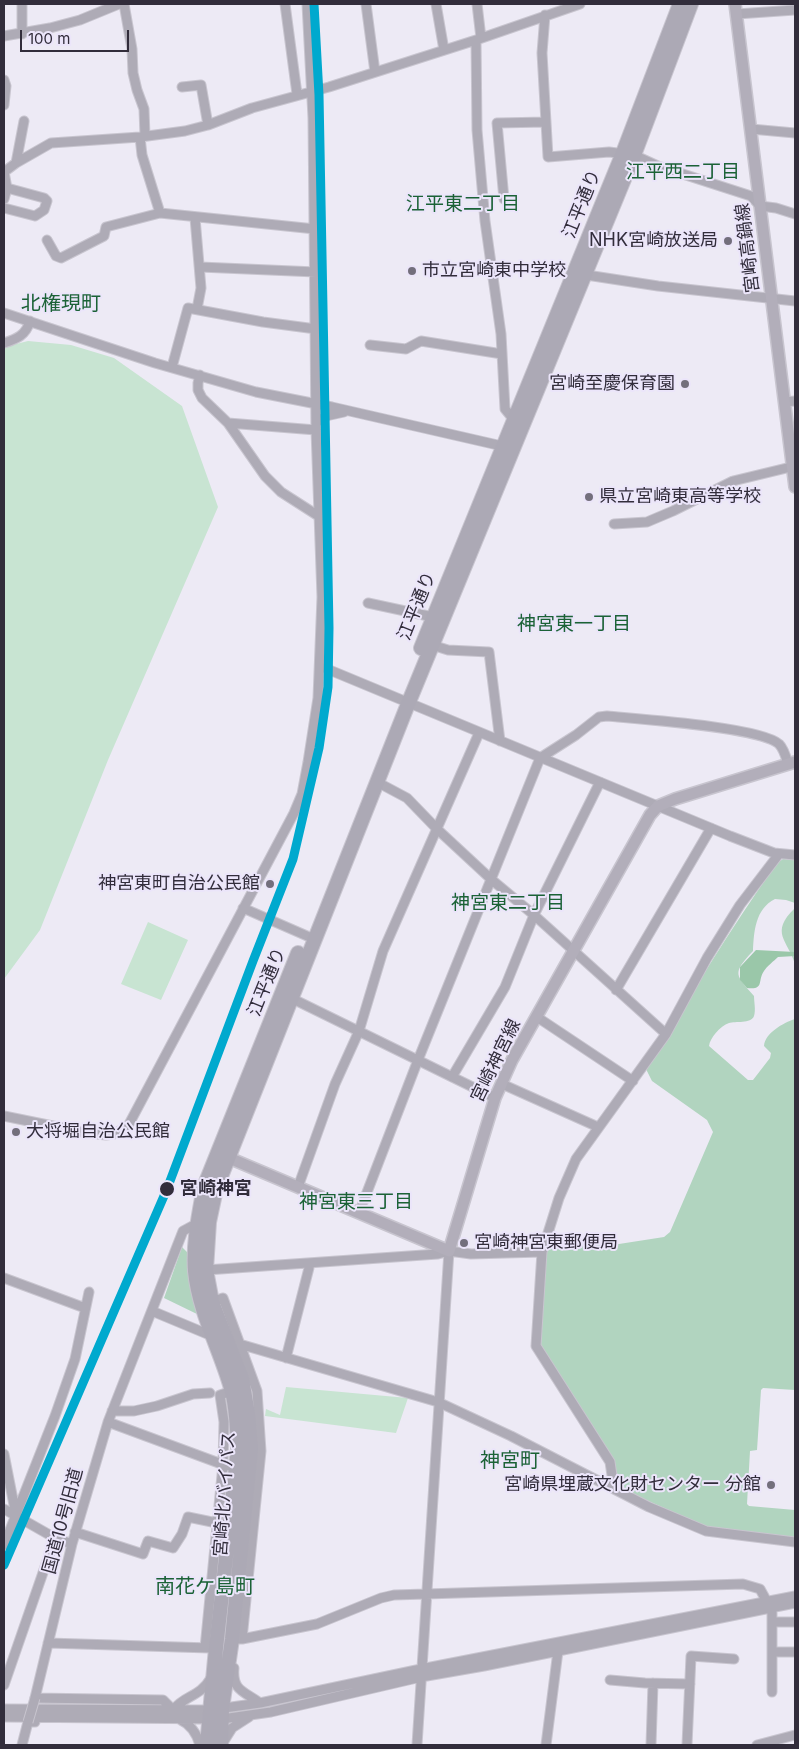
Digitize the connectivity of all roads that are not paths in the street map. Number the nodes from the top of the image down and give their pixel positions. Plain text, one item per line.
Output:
1 (22, 4) edge
2 (118, 4) edge
3 (124, 4) edge
4 (285, 4) edge
5 (307, 4) edge
6 (366, 4) edge
7 (436, 4) edge
8 (477, 4) edge
9 (579, 4) edge
10 (680, 4) edge
11 (691, 4) edge
12 (736, 9) edge
13 (795, 10) edge
14 (545, 16) junction
15 (22, 34) junction
16 (4, 36) edge
17 (479, 39) junction
18 (444, 50) junction
19 (375, 72) junction
20 (4, 80) edge
21 (182, 87) dead end
22 (312, 91) junction
23 (297, 94) junction
24 (4, 105) edge
25 (24, 121) dead end
26 (546, 122) junction
27 (208, 125) junction
28 (751, 129) junction
29 (795, 133) edge
30 (143, 137) junction
31 (628, 154) junction
32 (16, 163) junction
33 (4, 172) edge
34 (7, 188) junction
35 (4, 199) edge
36 (504, 200) dead end
37 (760, 206) junction
38 (4, 208) edge
39 (160, 213) junction
40 (795, 214) edge
41 (195, 218) junction
42 (315, 228) junction
43 (47, 240) dead end
44 (200, 267) junction
45 (316, 272) junction
46 (579, 274) junction
47 (772, 298) junction
48 (795, 301) edge
49 (196, 309) junction
50 (4, 313) edge
51 (30, 321) junction
52 (316, 328) junction
53 (4, 343) edge
54 (370, 345) dead end
55 (502, 354) junction
56 (172, 368) junction
57 (200, 375) junction
58 (790, 402) edge
59 (316, 404) junction
60 (350, 412) junction
61 (514, 420) junction
62 (228, 423) junction
63 (316, 426) junction
64 (507, 449) junction
65 (794, 466) edge
66 (795, 487) edge
67 (320, 517) junction
68 (614, 524) dead end
69 (368, 603) dead end
70 (433, 617) junction
71 (432, 645) junction
72 (320, 666) junction
73 (404, 702) junction
74 (479, 733) junction
75 (500, 741) junction
76 (540, 758) junction
77 (792, 763) edge
78 (377, 782) junction
79 (600, 782) junction
80 (658, 806) junction
81 (711, 828) junction
82 (437, 829) junction
83 (779, 854) junction
84 (795, 855) edge
85 (492, 880) junction
86 (243, 908) junction
87 (534, 915) junction
88 (310, 937) junction
89 (574, 952) junction
90 (616, 990) junction
91 (291, 998) junction
92 (537, 1017) junction
93 (359, 1031) junction
94 (666, 1034) junction
95 (418, 1060) junction
96 (452, 1077) junction
97 (633, 1081) junction
98 (502, 1084) junction
99 (495, 1098) junction
100 (4, 1116) edge
101 (598, 1127) junction
102 (223, 1155) junction
103 (298, 1187) junction
104 (359, 1213) junction
105 (202, 1223) junction
106 (448, 1251) junction
107 (542, 1252) junction
108 (310, 1264) junction
109 (206, 1270) junction
110 (4, 1278) edge
111 (89, 1292) dead end
112 (212, 1302) junction
113 (86, 1308) junction
114 (152, 1311) junction
115 (219, 1338) junction
116 (240, 1345) junction
117 (286, 1358) junction
118 (210, 1393) dead end
119 (438, 1402) junction
120 (112, 1411) junction
121 (108, 1422) junction
122 (4, 1454) edge
123 (230, 1467) junction
124 (614, 1489) junction
125 (4, 1509) edge
126 (16, 1516) junction
127 (217, 1522) junction
128 (75, 1532) junction
129 (55, 1538) junction
130 (795, 1542) edge
131 (72, 1544) junction
132 (4, 1545) edge
133 (426, 1593) junction
134 (795, 1596) edge
135 (795, 1603) edge
136 (768, 1604) junction
137 (774, 1622) junction
138 (795, 1622) edge
139 (237, 1639) junction
140 (48, 1643) junction
141 (211, 1648) junction
142 (558, 1651) junction
143 (772, 1652) junction
144 (795, 1652) edge
145 (734, 1659) dead end
146 (213, 1673) junction
147 (421, 1673) junction
148 (610, 1680) dead end
149 (653, 1683) junction
150 (690, 1684) junction
151 (4, 1685) edge
152 (772, 1692) dead end
153 (34, 1698) junction
154 (260, 1703) junction
155 (4, 1709) edge
156 (271, 1712) junction
157 (176, 1714) junction
158 (216, 1714) junction
159 (4, 1717) edge
160 (28, 1722) junction
161 (793, 1739) edge
162 (22, 1745) edge
163 (200, 1745) edge
164 (207, 1745) edge
165 (221, 1745) edge
166 (417, 1745) edge
167 (546, 1745) edge
168 (651, 1745) edge
169 (687, 1745) edge
170 (757, 1745) edge

1 - 15 street
2 - 15 street
3 - 30 street
4 - 23 street
5 - 22 street
6 - 19 street
7 - 18 street
8 - 17 street
9 - 14 street
10 - 31 highway, 江平通り
11 - 31 highway, 江平通り
12 - 13 street
12 - 28 main road, 宮崎高鍋線
14 - 17 street
14 - 26 street
15 - 16 street
17 - 18 street
17 - 55 street
18 - 19 street
19 - 22 street
20 - 24 street
21 - 27 street
22 - 23 street
22 - 42 street
23 - 27 street
25 - 32 street
26 - 31 street
26 - 36 street
27 - 30 street
28 - 29 street
28 - 37 main road, 宮崎高鍋線
30 - 32 street
30 - 39 street
31 - 37 street
31 - 46 highway, 江平通り
32 - 33 street
33 - 34 street
34 - 35 street
34 - 38 street
37 - 40 street
37 - 47 main road, 宮崎高鍋線
39 - 41 street
39 - 43 street
41 - 42 street
41 - 44 street
42 - 45 street
44 - 45 street
44 - 49 street
45 - 52 street
46 - 47 street
46 - 61 highway, 江平通り
46 - 64 highway, 江平通り
47 - 48 street
47 - 58 main road, 宮崎高鍋線
49 - 52 street
49 - 56 street
50 - 51 street
51 - 53 street
51 - 56 street
52 - 59 street
54 - 55 street
55 - 61 street
56 - 57 street
57 - 59 street
57 - 62 street
58 - 65 main road, 宮崎高鍋線
59 - 60 street
59 - 63 street
60 - 63 street
60 - 64 street
61 - 64 highway, 江平通り
62 - 63 street
62 - 67 street
63 - 67 street
64 - 70 highway, 江平通り
64 - 71 highway, 江平通り
65 - 66 main road, 宮崎高鍋線
65 - 68 street
67 - 72 street
69 - 70 street
70 - 73 highway, 江平通り
71 - 73 highway, 江平通り
71 - 75 street
72 - 73 street
72 - 86 street
73 - 74 street
73 - 78 highway, 江平通り
73 - 88 highway, 江平通り
74 - 75 street
74 - 82 street
75 - 76 street
76 - 77 street
76 - 79 street
76 - 85 street
77 - 80 main road
78 - 82 street
78 - 88 highway, 江平通り
79 - 80 street
79 - 87 street
80 - 81 street
80 - 89 main road, 宮崎神宮線
81 - 83 street
81 - 90 street
82 - 85 street
82 - 93 street
83 - 84 street
83 - 94 street
85 - 87 street
85 - 95 street
86 - 88 street
86 - 100 street
87 - 89 street
87 - 96 street
88 - 91 highway, 江平通り
88 - 102 highway, 江平通り
89 - 90 street
89 - 92 main road, 宮崎神宮線
90 - 94 street
91 - 93 street
91 - 102 highway, 江平通り
92 - 97 street
92 - 98 main road, 宮崎神宮線
93 - 95 street
93 - 103 street
94 - 97 street
95 - 96 street
95 - 104 street
96 - 99 street
97 - 101 street
98 - 99 main road, 宮崎神宮線
98 - 101 street
99 - 106 main road, 宮崎神宮線
101 - 107 street
102 - 103 main road
102 - 105 highway, 江平通り
103 - 104 main road
104 - 106 main road
105 - 109 highway, 宮崎北バイパス
105 - 114 street, 国道10号旧道
105 - 115 highway, 宮崎北バイパス
106 - 107 street
106 - 108 street
106 - 119 street
107 - 124 street
108 - 109 street
108 - 117 street
109 - 112 highway, 宮崎北バイパス
110 - 113 street
111 - 113 street
112 - 115 highway, 宮崎北バイパス
112 - 116 street
113 - 126 street
114 - 115 street
114 - 120 street, 国道10号旧道
115 - 116 street
115 - 123 highway, 宮崎北バイパス
115 - 139 highway, 宮崎北バイパス
116 - 117 street
116 - 139 street
117 - 119 street
118 - 120 street
119 - 124 street
119 - 133 street
120 - 121 street, 国道10号旧道
121 - 123 street
121 - 128 street, 国道10号旧道
122 - 126 street
123 - 127 street
123 - 141 highway, 宮崎北バイパス
124 - 130 street
125 - 126 street
126 - 129 street
126 - 132 street
127 - 128 street
127 - 141 street
128 - 131 street, 国道10号旧道
129 - 131 street
129 - 151 street
131 - 140 street, 国道10号旧道
133 - 136 street
133 - 139 street
133 - 147 street
134 - 136 street
135 - 136 street
136 - 137 street
136 - 142 street
136 - 147 street
137 - 138 street
137 - 143 street
139 - 154 street
139 - 158 highway, 宮崎北バイパス
140 - 141 street
140 - 153 street, 国道10号旧道
141 - 146 highway, 宮崎北バイパス
142 - 147 street
142 - 167 street
143 - 144 street
143 - 152 street
145 - 150 street
146 - 157 street
146 - 158 highway, 宮崎北バイパス
147 - 154 street
147 - 156 street
147 - 166 street
148 - 149 street
149 - 150 street
149 - 168 street
150 - 169 street
153 - 157 street
153 - 160 street, 国道10号旧道, bridge
154 - 158 street
155 - 157 street
156 - 158 street
156 - 165 street
157 - 158 street
157 - 159 street
157 - 160 street
157 - 163 street
158 - 164 highway, 宮崎北バイパス
158 - 165 highway, 宮崎北バイパス
160 - 162 street, 国道10号旧道
161 - 170 street

